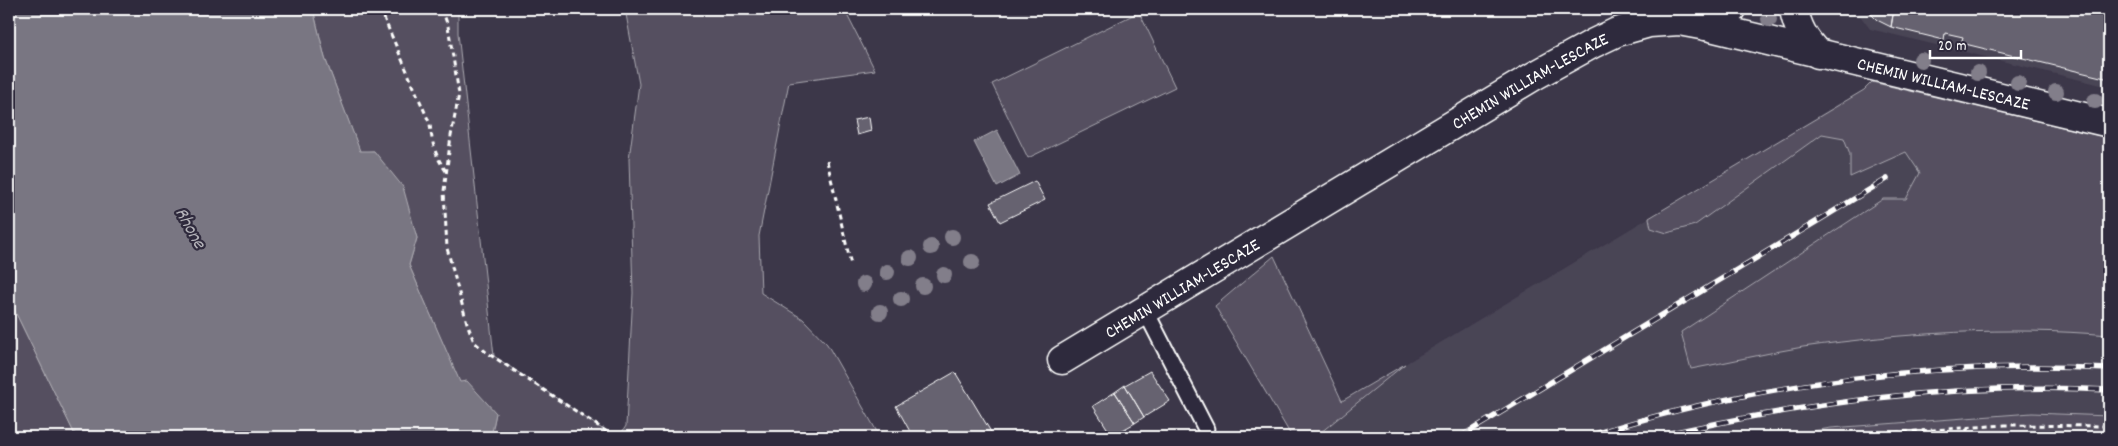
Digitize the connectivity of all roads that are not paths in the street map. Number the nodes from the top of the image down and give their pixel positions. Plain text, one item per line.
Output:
1 (1732, 9) edge
2 (1794, 9) edge
3 (1706, 26) junction
4 (1818, 54) junction
5 (2109, 123) edge
6 (1145, 310) junction
7 (1062, 360) dead end
8 (1206, 429) dead end

1 - 3 street
2 - 4 street
3 - 4 street, CHEMIN WILLIAM-LESCAZE
3 - 6 street, CHEMIN WILLIAM-LESCAZE
4 - 5 street, CHEMIN WILLIAM-LESCAZE
6 - 7 street, CHEMIN WILLIAM-LESCAZE
6 - 8 lane

